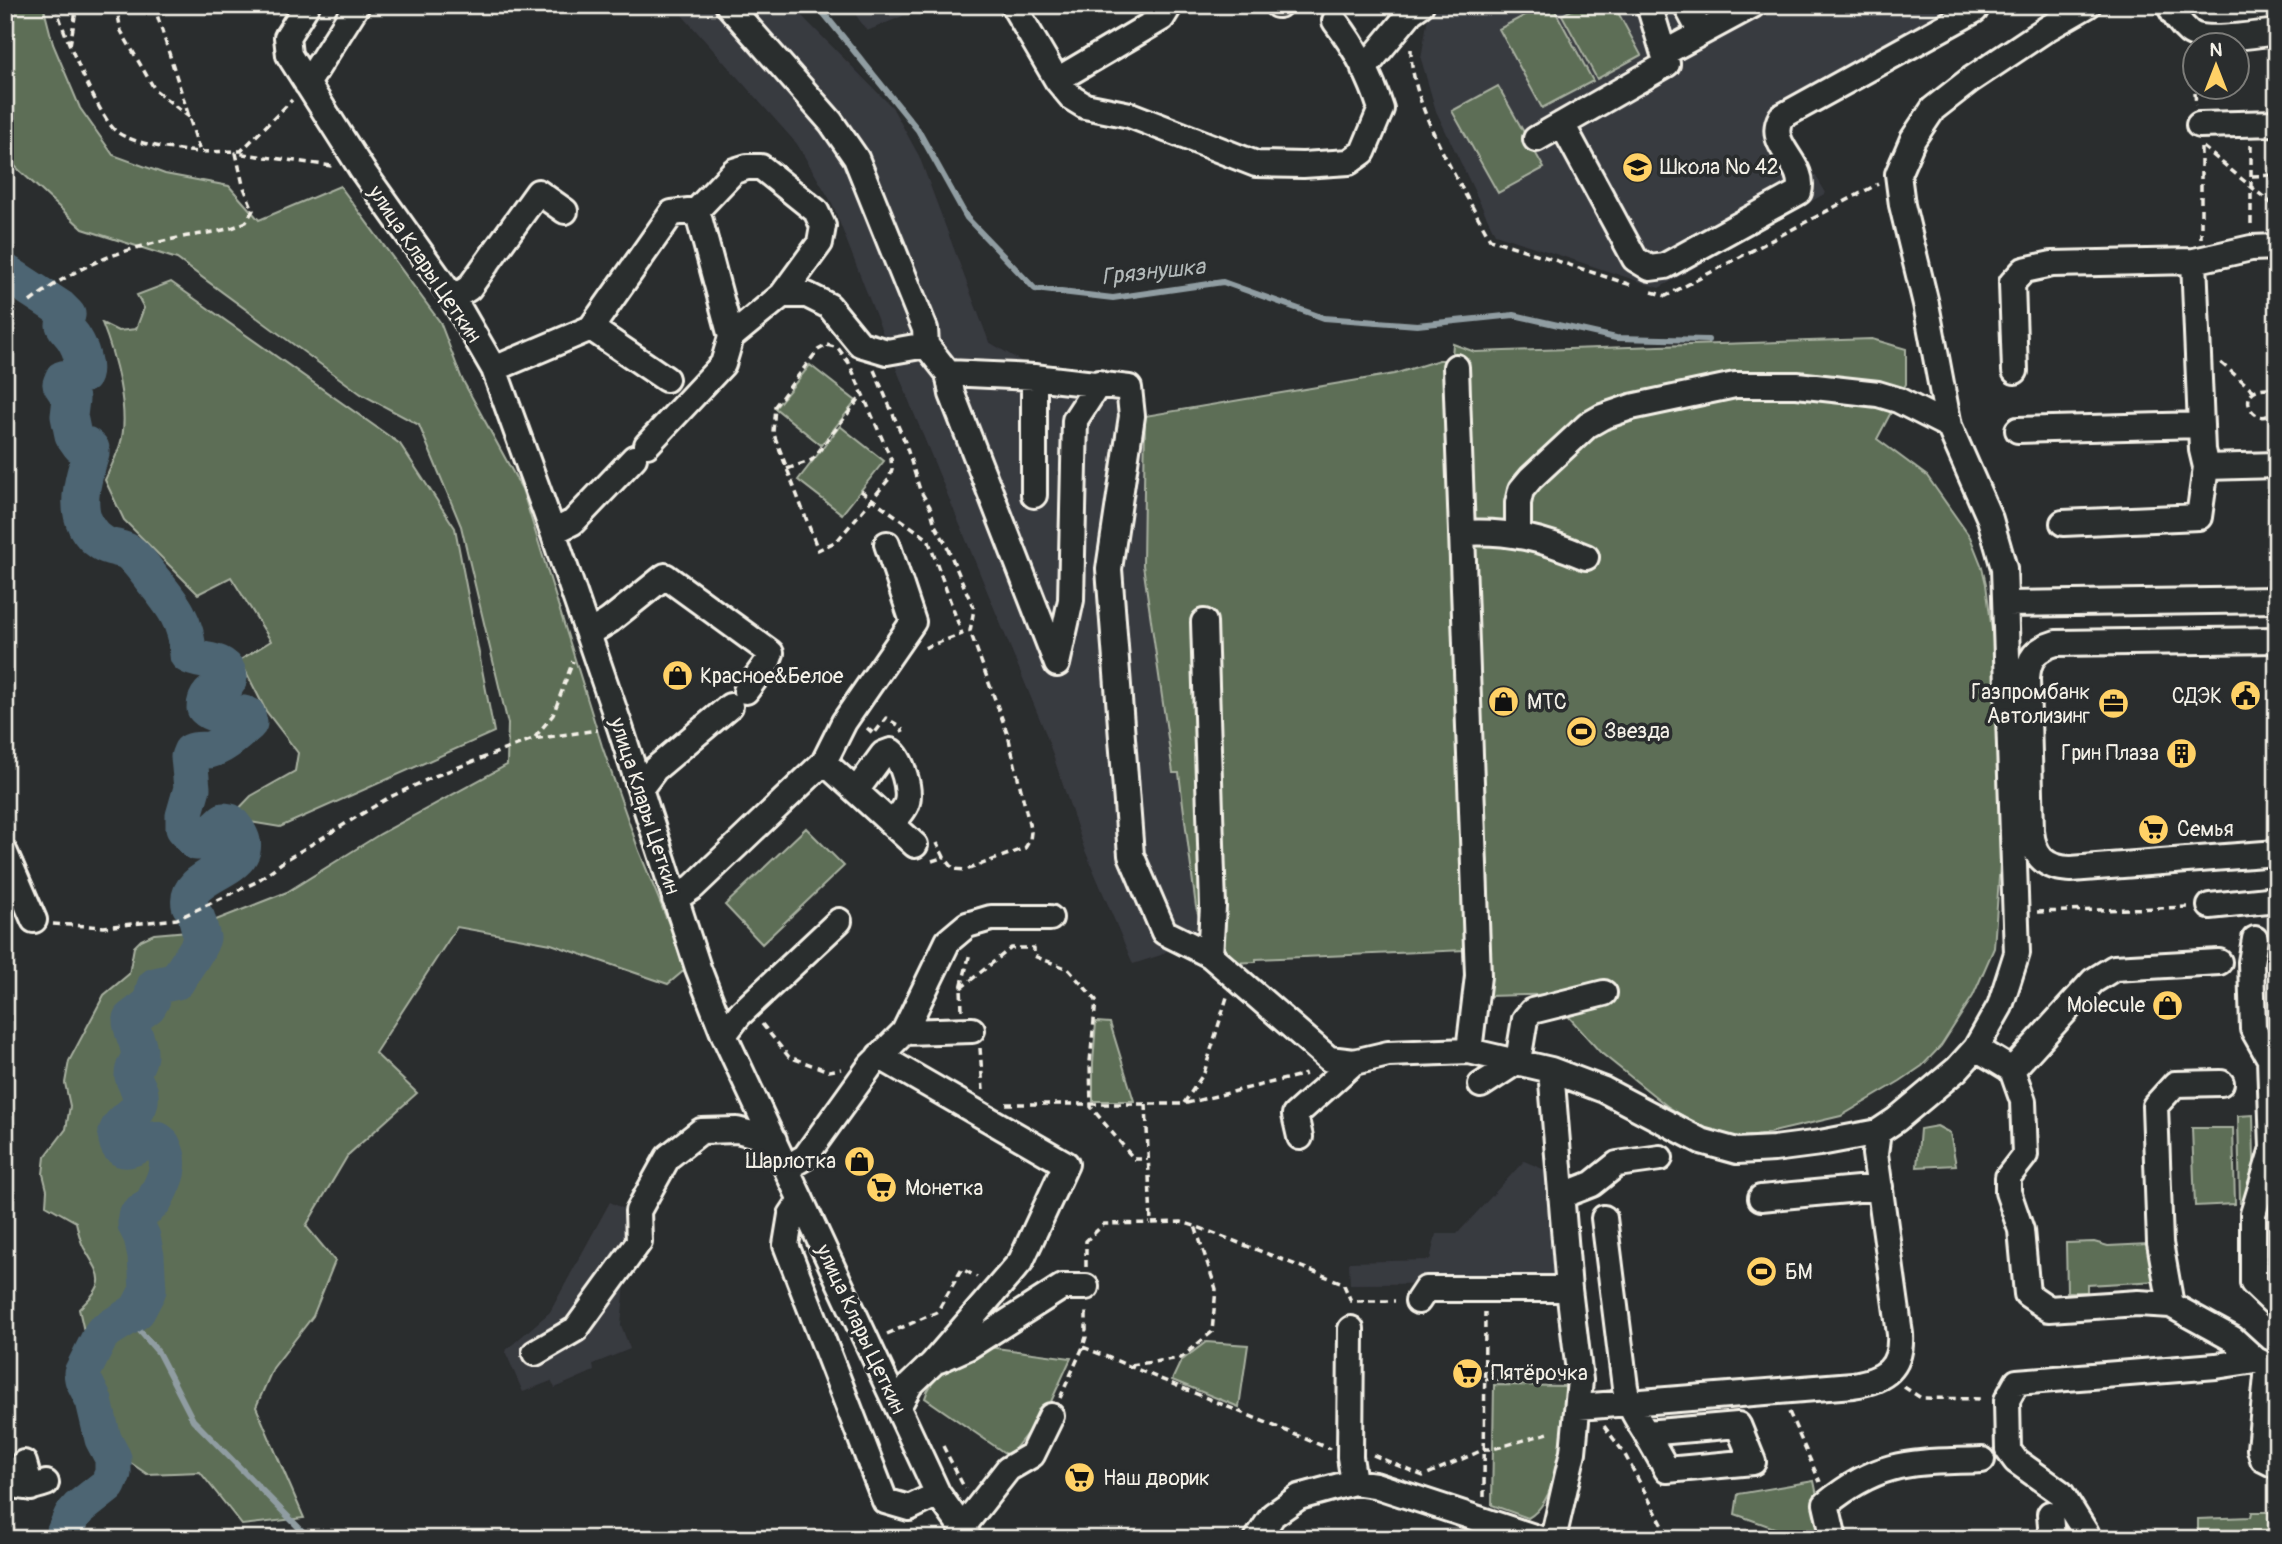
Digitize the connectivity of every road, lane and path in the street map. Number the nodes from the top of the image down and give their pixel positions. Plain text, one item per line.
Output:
1 (56, 5) edge
2 (77, 5) edge
3 (116, 5) edge
4 (153, 5) edge
5 (307, 5) edge
6 (357, 5) edge
7 (728, 5) edge
8 (1013, 5) edge
9 (1170, 5) edge
10 (1420, 5) edge
11 (1649, 5) edge
12 (1686, 5) edge
13 (1753, 5) edge
14 (1976, 5) edge
15 (2088, 5) edge
16 (2169, 5) edge
17 (1335, 21) dead end
18 (2277, 32) edge
19 (1701, 33) junction
20 (70, 47) junction
21 (1664, 53) junction
22 (1364, 69) junction
23 (1057, 80) junction
24 (307, 84) junction
25 (190, 118) junction
26 (2277, 123) edge
27 (1562, 124) junction
28 (2250, 124) junction
29 (2200, 135) joint
30 (1536, 139) dead end
31 (200, 152) junction
32 (236, 153) junction
33 (362, 170) junction
34 (2252, 176) junction
35 (2277, 176) edge
36 (697, 210) junction
37 (565, 211) dead end
38 (2277, 247) edge
39 (2250, 248) junction
40 (2194, 261) junction
41 (782, 295) junction
42 (453, 298) junction
43 (30, 302) dead end
44 (591, 328) junction
45 (731, 337) junction
46 (2198, 342) junction
47 (926, 345) junction
48 (873, 347) junction
49 (1456, 367) dead end
50 (494, 369) junction
51 (2015, 371) dead end
52 (948, 373) junction
53 (1034, 377) junction
54 (666, 379) dead end
55 (1099, 383) junction
56 (2253, 391) junction
57 (863, 394) junction
58 (2277, 397) edge
59 (2276, 410) edge
60 (2202, 425) junction
61 (1949, 426) junction
62 (2018, 430) dead end
63 (2277, 465) edge
64 (2206, 467) junction
65 (787, 469) junction
66 (1034, 495) dead end
67 (2063, 523) dead end
68 (553, 532) junction
69 (1462, 533) junction
70 (1518, 534) junction
71 (887, 544) dead end
72 (1586, 557) dead end
73 (2277, 600) edge
74 (2006, 604) junction
75 (1205, 622) dead end
76 (588, 634) junction
77 (2277, 640) edge
78 (885, 720) dead end
79 (620, 727) junction
80 (876, 732) dead end
81 (533, 739) junction
82 (2020, 760) junction
83 (824, 762) junction
84 (640, 789) junction
85 (856, 791) junction
86 (892, 824) junction
87 (915, 845) dead end
88 (5, 853) edge
89 (2277, 853) edge
90 (944, 857) dead end
91 (675, 899) junction
92 (2277, 899) edge
93 (2203, 906) joint
94 (2062, 912) dead end
95 (1050, 918) dead end
96 (34, 920) joint
97 (839, 921) dead end
98 (2255, 939) dead end
99 (1210, 955) junction
100 (2219, 962) dead end
101 (1233, 975) junction
102 (961, 988) dead end
103 (1604, 993) dead end
104 (755, 1016) dead end
105 (971, 1030) dead end
106 (904, 1032) junction
107 (724, 1035) junction
108 (1976, 1048) junction
109 (1469, 1051) junction
110 (875, 1061) junction
111 (1518, 1061) junction
112 (1354, 1062) junction
113 (1551, 1070) junction
114 (2012, 1070) junction
115 (1315, 1072) dead end
116 (2221, 1083) dead end
117 (1481, 1086) dead end
118 (1091, 1104) junction
119 (1146, 1104) junction
120 (1183, 1104) junction
121 (998, 1124) junction
122 (1878, 1132) junction
123 (1300, 1137) dead end
124 (774, 1140) junction
125 (1660, 1158) dead end
126 (1148, 1159) junction
127 (786, 1168) junction
128 (1880, 1186) junction
129 (1561, 1196) junction
130 (1761, 1198) dead end
131 (801, 1200) junction
132 (1604, 1218) dead end
133 (1151, 1223) junction
134 (1195, 1226) junction
135 (1086, 1287) junction
136 (1569, 1289) junction
137 (1418, 1301) joint
138 (2171, 1305) junction
139 (1485, 1306) dead end
140 (2277, 1306) edge
141 (1351, 1329) dead end
142 (1083, 1348) junction
143 (535, 1353) dead end
144 (932, 1364) junction
145 (2267, 1364) edge
146 (1129, 1366) junction
147 (1885, 1374) junction
148 (1485, 1379) junction
149 (1580, 1380) junction
150 (1780, 1391) junction
151 (2007, 1400) junction
152 (1628, 1404) junction
153 (1585, 1406) junction
154 (898, 1407) junction
155 (1051, 1416) joint
156 (1562, 1429) dead end
157 (1646, 1433) dead end
158 (1485, 1449) junction
159 (1350, 1457) junction
160 (1982, 1460) dead end
161 (2277, 1466) edge
162 (15, 1471) edge
163 (1354, 1482) junction
164 (39, 1485) dead end
165 (938, 1494) junction
166 (2277, 1498) edge
167 (1826, 1504) junction
168 (2050, 1514) dead end
169 (2277, 1514) edge
170 (1484, 1520) junction
171 (966, 1534) edge
172 (1257, 1539) edge
173 (1541, 1539) edge
174 (1553, 1539) edge
175 (1670, 1539) edge
176 (1833, 1539) edge
177 (2052, 1539) edge
178 (2087, 1539) edge

1 - 20 path
2 - 20 path
3 - 25 path
4 - 25 path
5 - 24 street, улица Клары Цеткин
6 - 24 street
7 - 47 street
8 - 23 street
9 - 23 street
10 - 22 street
11 - 21 street
12 - 19 street
13 - 19 street
14 - 27 street
15 - 61 street
16 - 18 street
17 - 22 street
19 - 21 street
20 - 31 path
21 - 27 street
22 - 23 street
24 - 32 path
24 - 33 street, улица Клары Цеткин
25 - 31 path
26 - 28 street
27 - 30 street
28 - 29 street
28 - 34 path
29 - 40 path
31 - 32 path
32 - 33 path
32 - 43 path
33 - 42 street, улица Клары Цеткин
34 - 35 path
34 - 39 path
36 - 41 street
36 - 44 street
36 - 45 street
37 - 42 street
38 - 39 street
39 - 40 street
40 - 46 street
40 - 51 street
41 - 45 street
41 - 48 street
42 - 50 street, улица Клары Цеткин
44 - 50 street
44 - 54 street
45 - 68 street
46 - 56 path
46 - 60 street
47 - 48 street
47 - 52 street
48 - 90 path
49 - 69 street
50 - 68 street, улица Клары Цеткин
52 - 53 street
52 - 55 street
53 - 55 street
53 - 66 street
55 - 99 street
56 - 58 path
56 - 59 path
57 - 65 path
57 - 65 path
57 - 65 path
60 - 62 street
60 - 64 street
61 - 70 street
61 - 74 street
63 - 64 street
64 - 67 street
68 - 76 street, улица Клары Цеткин
69 - 70 street
69 - 109 street
70 - 72 street
71 - 83 street
73 - 74 street
74 - 82 street
75 - 99 street
76 - 79 street, улица Клары Цеткин
76 - 81 path
76 - 84 street
77 - 82 street
78 - 80 path
79 - 81 path
79 - 84 street, улица Клары Цеткин
81 - 96 path
82 - 89 street
82 - 108 street
83 - 85 street
83 - 91 street
84 - 91 street, улица Клары Цеткин
85 - 86 street
85 - 86 street
86 - 87 street
88 - 96 street
91 - 107 street, улица Клары Цеткин
92 - 93 street
93 - 94 path
95 - 106 street
97 - 107 street
98 - 140 street
99 - 101 street
100 - 114 street
101 - 112 street
101 - 120 path
102 - 118 path
103 - 111 street
104 - 110 path
105 - 106 street
106 - 110 street
107 - 124 street, улица Клары Цеткин
108 - 114 street
108 - 122 street
109 - 111 street
109 - 112 street
110 - 121 street
110 - 127 street
111 - 113 street
111 - 117 street
112 - 123 street
113 - 122 street
113 - 129 street
114 - 138 street
115 - 120 path
116 - 138 street
118 - 119 path
118 - 121 path
118 - 126 path
119 - 120 path
119 - 126 path
121 - 144 street
122 - 128 street
124 - 127 street, улица Клары Цеткин
124 - 143 street
125 - 129 street
126 - 133 path
127 - 131 street, улица Клары Цеткин
128 - 130 street
128 - 147 street
129 - 136 street
131 - 154 street, улица Клары Цеткин
131 - 165 street
132 - 152 street
133 - 134 path
133 - 135 path
134 - 137 path
134 - 146 path
135 - 142 path
135 - 144 street
136 - 137 street
136 - 149 street
138 - 145 street
139 - 148 path
141 - 159 street
142 - 146 path
142 - 155 path
144 - 154 street
145 - 151 street
145 - 161 street
146 - 159 path
147 - 150 street
147 - 151 path
148 - 149 path
148 - 158 path
149 - 153 street
150 - 152 street
150 - 167 path
151 - 178 street
152 - 153 street
152 - 157 street
153 - 174 street
153 - 175 path
154 - 165 street, улица Клары Цеткин
155 - 171 street
156 - 158 path
158 - 159 path
158 - 170 path
159 - 163 street
160 - 167 street
162 - 164 street
163 - 170 street
163 - 172 street
165 - 171 street, улица Клары Цеткин
166 - 169 path
167 - 176 street
168 - 177 street
170 - 173 street

